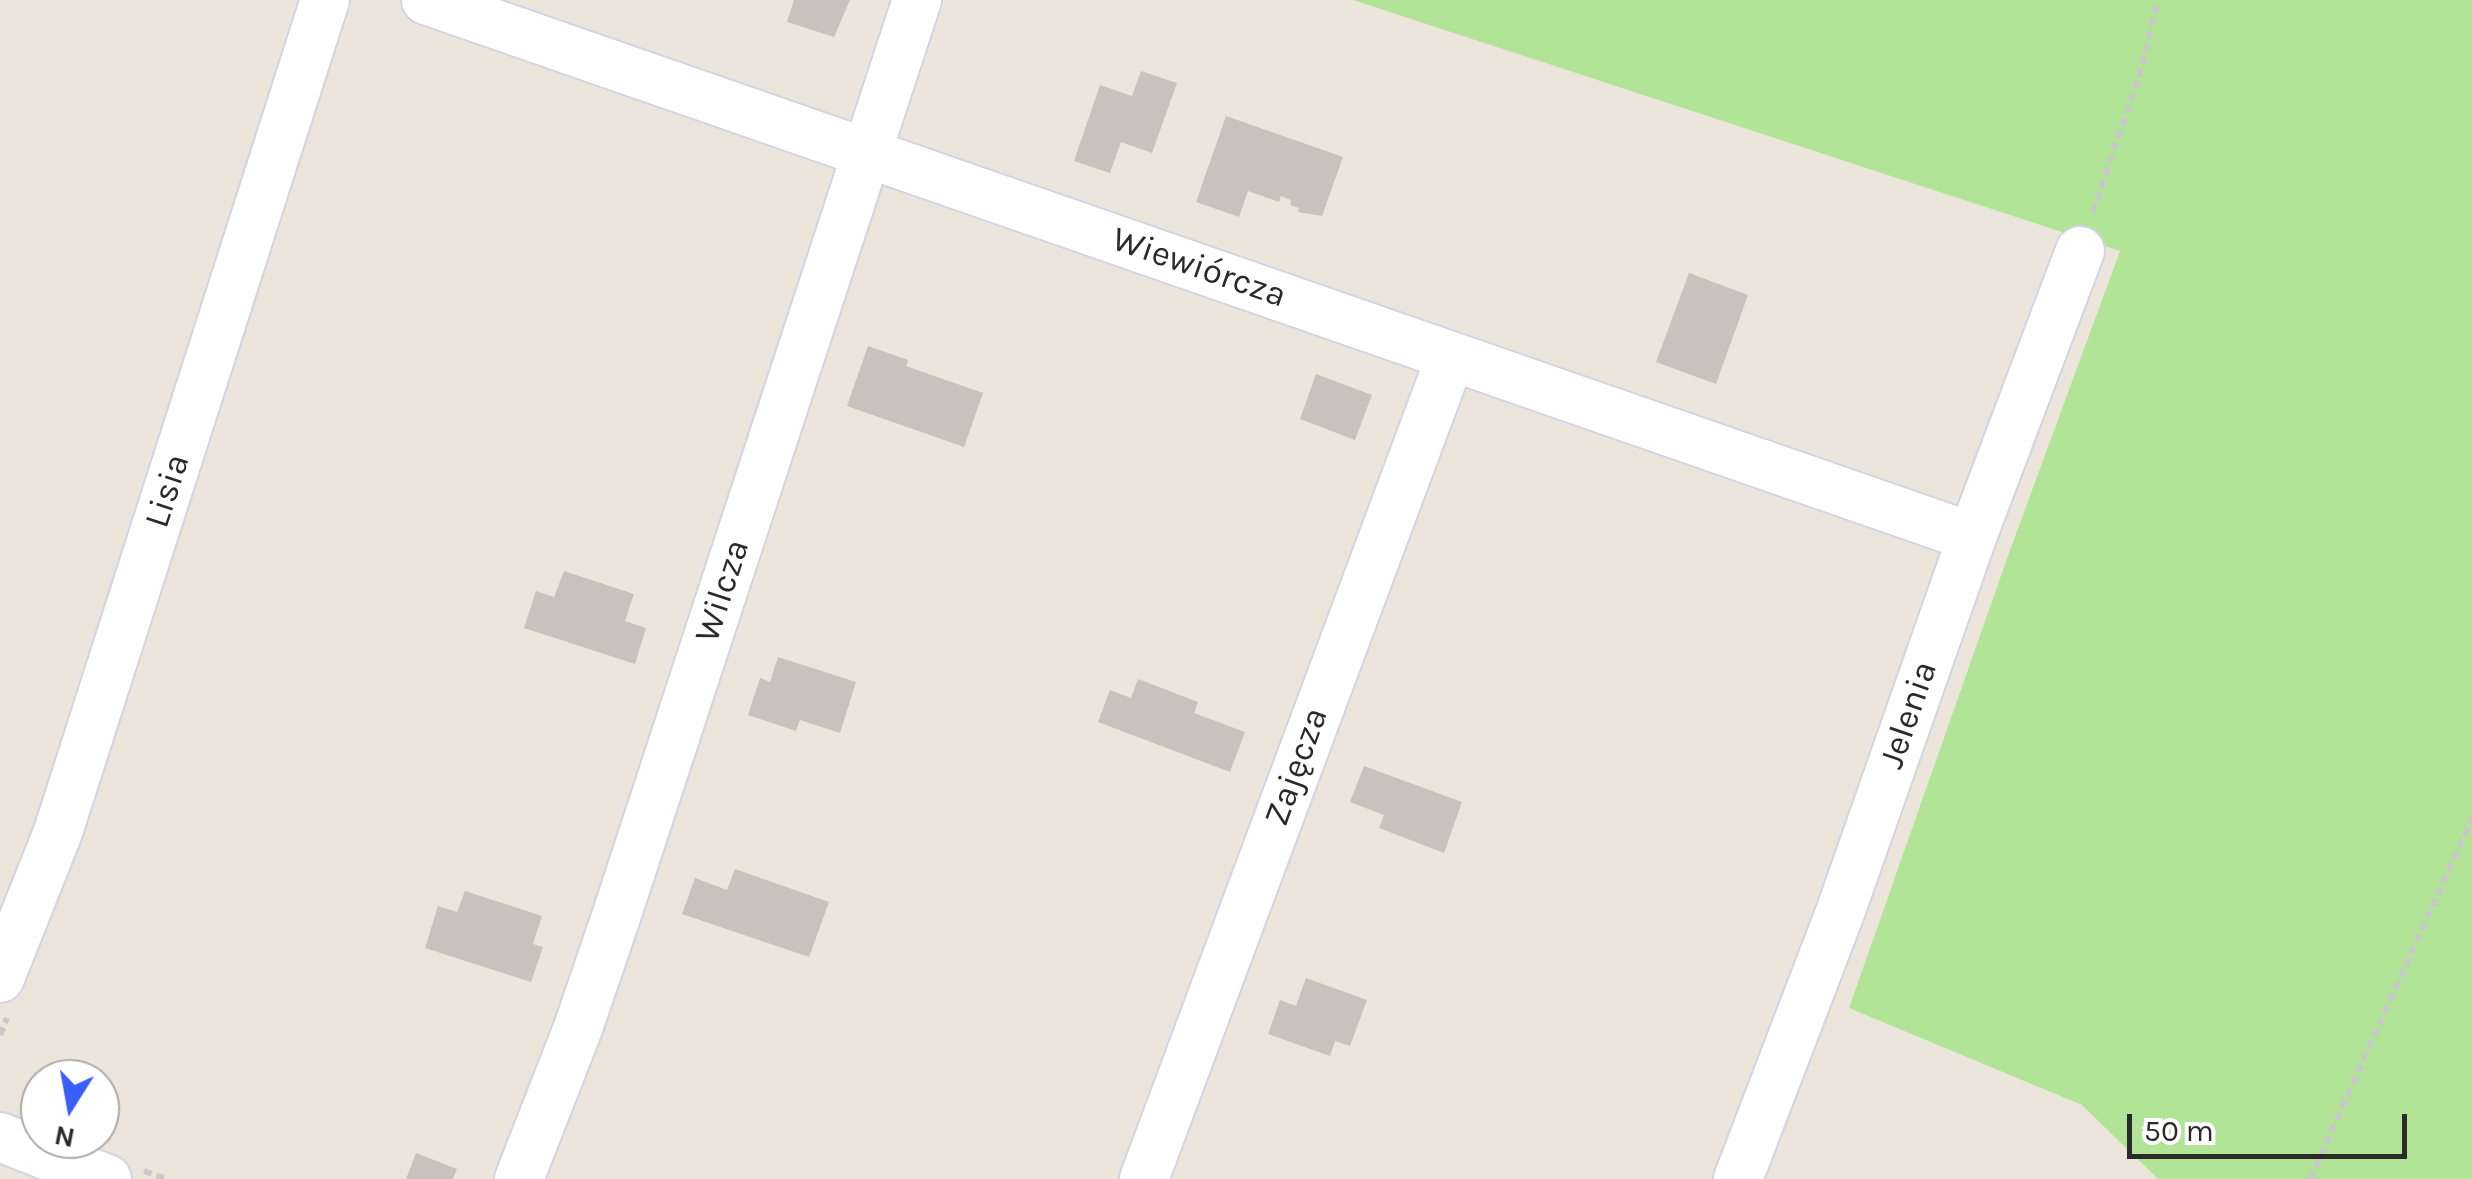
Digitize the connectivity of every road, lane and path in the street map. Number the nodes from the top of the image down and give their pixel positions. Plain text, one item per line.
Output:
1 (325, 0) edge
2 (426, 0) edge
3 (917, 0) edge
4 (2158, 0) edge
5 (866, 152) junction
6 (2080, 251) joint
7 (1450, 356) junction
8 (1972, 536) junction
9 (2472, 818) edge
10 (0, 978) edge
11 (0, 1137) edge
12 (107, 1179) edge
13 (519, 1179) edge
14 (1144, 1179) edge
15 (1738, 1179) edge
16 (2310, 1179) edge

1 - 10 street, Lisia
2 - 5 street, Wiewiórcza
3 - 5 street, Wilcza
4 - 6 path
5 - 7 street, Wiewiórcza
5 - 13 street, Wilcza
6 - 8 street, Jelenia
7 - 8 street, Wiewiórcza
7 - 14 street, Zajęcza
8 - 15 street, Jelenia
9 - 16 path
11 - 12 street

